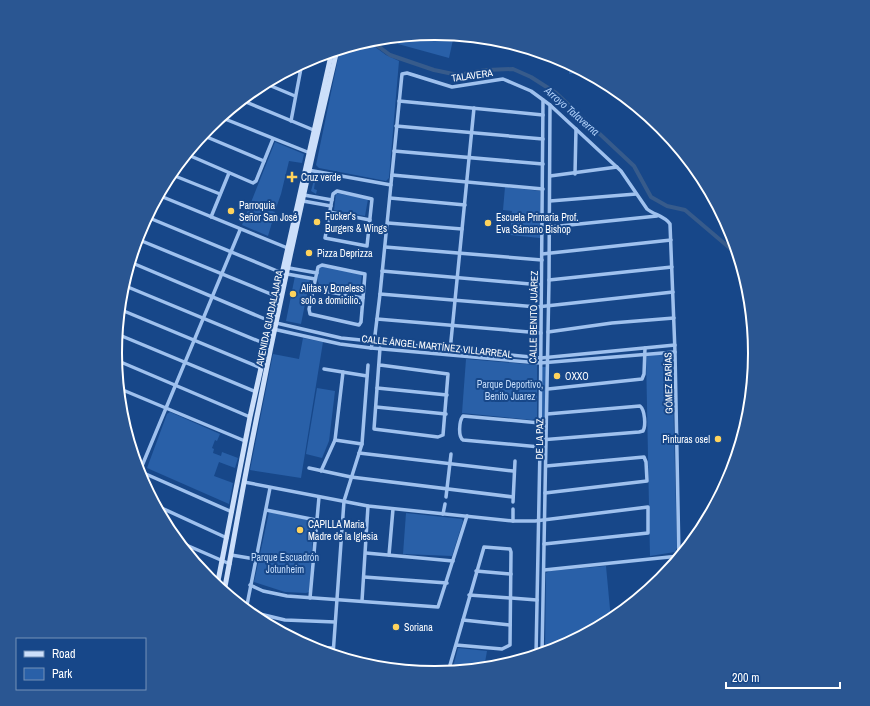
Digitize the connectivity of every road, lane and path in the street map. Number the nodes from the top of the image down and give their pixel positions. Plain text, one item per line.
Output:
1 (332, 58) edge
2 (300, 72) edge
3 (272, 86) edge
4 (295, 96) junction
5 (543, 100) junction
6 (399, 101) junction
7 (247, 103) edge
8 (550, 105) junction
9 (474, 108) junction
10 (543, 114) junction
11 (227, 120) edge
12 (291, 121) junction
13 (396, 126) junction
14 (576, 129) junction
15 (316, 131) junction
16 (471, 133) junction
17 (209, 138) edge
18 (273, 139) junction
19 (543, 139) junction
20 (394, 152) junction
21 (311, 153) junction
22 (192, 157) edge
23 (469, 157) junction
24 (264, 161) junction
25 (543, 164) junction
26 (617, 167) junction
27 (307, 170) junction
28 (229, 173) junction
29 (575, 174) junction
30 (392, 175) junction
31 (550, 176) junction
32 (177, 177) edge
33 (466, 183) junction
34 (391, 185) junction
35 (543, 188) junction
36 (220, 194) junction
37 (636, 194) junction
38 (163, 197) edge
39 (390, 198) junction
40 (332, 200) junction
41 (302, 201) junction
42 (550, 201) junction
43 (465, 205) junction
44 (331, 206) junction
45 (329, 212) junction
46 (211, 216) junction
47 (658, 216) junction
48 (152, 219) edge
49 (370, 220) junction
50 (388, 222) junction
51 (550, 227) junction
52 (462, 229) junction
53 (240, 230) junction
54 (671, 240) junction
55 (143, 241) edge
56 (385, 247) junction
57 (290, 249) junction
58 (231, 252) junction
59 (460, 254) junction
60 (542, 254) junction
61 (550, 254) junction
62 (542, 260) junction
63 (135, 264) edge
64 (672, 267) junction
65 (289, 268) junction
66 (382, 271) junction
67 (222, 273) junction
68 (317, 273) junction
69 (285, 274) junction
70 (458, 278) junction
71 (315, 279) junction
72 (549, 280) junction
73 (542, 285) junction
74 (129, 288) edge
75 (313, 289) junction
76 (673, 292) junction
77 (380, 294) junction
78 (213, 296) junction
79 (278, 297) junction
80 (363, 298) junction
81 (456, 302) junction
82 (548, 306) junction
83 (541, 307) junction
84 (125, 311) edge
85 (674, 318) junction
86 (204, 319) junction
87 (377, 319) junction
88 (274, 326) junction
89 (453, 326) junction
90 (548, 332) junction
91 (541, 333) junction
92 (123, 336) edge
93 (195, 339) junction
94 (372, 343) junction
95 (380, 343) junction
96 (269, 345) junction
97 (675, 345) junction
98 (371, 348) junction
99 (644, 348) junction
100 (380, 349) junction
101 (450, 350) junction
102 (675, 352) junction
103 (644, 355) junction
104 (449, 356) junction
105 (548, 357) junction
106 (541, 358) junction
107 (186, 361) junction
108 (122, 363) edge
109 (540, 363) junction
110 (548, 363) junction
111 (368, 365) dead end
112 (380, 365) junction
113 (261, 368) junction
114 (324, 369) dead end
115 (342, 372) junction
116 (367, 376) junction
117 (176, 385) junction
118 (377, 388) junction
119 (548, 389) junction
120 (125, 391) edge
121 (256, 392) junction
122 (447, 395) junction
123 (376, 407) junction
124 (167, 408) junction
125 (446, 414) junction
126 (547, 414) junction
127 (250, 417) junction
128 (540, 423) junction
129 (335, 440) junction
130 (540, 440) junction
131 (546, 440) junction
132 (245, 441) junction
133 (362, 444) junction
134 (540, 447) junction
135 (359, 453) junction
136 (451, 454) dead end
137 (514, 461) dead end
138 (143, 464) edge
139 (450, 464) junction
140 (546, 466) junction
141 (309, 468) dead end
142 (321, 471) junction
143 (513, 471) junction
144 (147, 475) edge
145 (351, 477) junction
146 (244, 482) junction
147 (270, 488) junction
148 (446, 489) junction
149 (545, 492) junction
150 (319, 497) junction
151 (446, 497) dead end
152 (513, 497) junction
153 (344, 502) junction
154 (513, 502) dead end
155 (445, 504) dead end
156 (368, 506) junction
157 (164, 509) edge
158 (393, 509) junction
159 (514, 509) dead end
160 (266, 510) junction
161 (232, 512) junction
162 (443, 514) junction
163 (467, 516) junction
164 (545, 519) junction
165 (316, 520) junction
166 (513, 521) junction
167 (539, 521) junction
168 (227, 538) junction
169 (544, 544) junction
170 (189, 546) edge
171 (679, 549) edge
172 (366, 553) junction
173 (231, 555) junction
174 (390, 555) junction
175 (671, 558) edge
176 (255, 559) junction
177 (223, 561) junction
178 (453, 561) junction
179 (230, 564) junction
180 (544, 570) junction
181 (476, 571) junction
182 (511, 574) junction
183 (364, 577) junction
184 (219, 578) edge
185 (447, 584) junction
186 (226, 585) edge
187 (250, 585) junction
188 (469, 595) junction
189 (310, 598) junction
190 (510, 599) junction
191 (537, 600) junction
192 (336, 601) junction
193 (362, 601) junction
194 (247, 603) edge
195 (263, 614) edge
196 (463, 620) junction
197 (335, 622) junction
198 (510, 625) junction
199 (456, 645) junction
200 (542, 647) edge
201 (333, 648) edge
202 (536, 649) edge
203 (450, 665) edge

1 - 15 main road, AVENIDA GUADALAJARA
2 - 4 street
3 - 4 street
4 - 12 street
5 - 6 street, TALAVERA
5 - 8 street, TALAVERA
5 - 10 street, CALLE BENITO JUÁREZ
6 - 9 street
6 - 13 street
7 - 12 street
8 - 14 street, TALAVERA
8 - 31 street, DE LA PAZ
9 - 10 street
9 - 16 street
10 - 19 street, CALLE BENITO JUÁREZ
11 - 18 street
12 - 15 street
13 - 16 street
13 - 20 street
14 - 26 street, TALAVERA
14 - 29 street
15 - 21 main road, AVENIDA GUADALAJARA
16 - 19 street
16 - 23 street
17 - 24 street
18 - 21 street
18 - 24 street
19 - 25 street, CALLE BENITO JUÁREZ
20 - 23 street
20 - 30 street
21 - 27 main road, AVENIDA GUADALAJARA
22 - 28 street
23 - 25 street
23 - 33 street
24 - 28 street
25 - 35 street, CALLE BENITO JUÁREZ
26 - 29 street
26 - 37 street, TALAVERA
27 - 34 street
27 - 41 main road, AVENIDA GUADALAJARA
27 - 41 main road, AVENIDA GUADALAJARA
28 - 36 street
29 - 31 street
30 - 33 street
30 - 34 street
31 - 42 street, DE LA PAZ
32 - 36 street
33 - 35 street
33 - 43 street
34 - 39 street
35 - 60 street, CALLE BENITO JUÁREZ
36 - 46 street
37 - 42 street
37 - 47 street, TALAVERA
38 - 46 street
39 - 43 street
39 - 50 street
40 - 41 street
40 - 44 street
40 - 49 street
41 - 44 street
41 - 57 main road, AVENIDA GUADALAJARA
42 - 51 street, DE LA PAZ
43 - 52 street
44 - 45 street
45 - 49 street
45 - 49 street
46 - 53 street
47 - 51 street
47 - 54 street, GÓMEZ FARÍAS
48 - 58 street
50 - 52 street
50 - 56 street
51 - 61 street, DE LA PAZ
52 - 59 street
53 - 57 street
53 - 58 street
54 - 61 street
54 - 64 street, GÓMEZ FARÍAS
55 - 67 street
56 - 59 street
56 - 66 street
57 - 65 main road, AVENIDA GUADALAJARA
57 - 69 main road, AVENIDA GUADALAJARA
58 - 67 street
58 - 69 street
59 - 62 street
59 - 70 street
60 - 61 street
60 - 62 street, CALLE BENITO JUÁREZ
61 - 72 street, DE LA PAZ
62 - 73 street, CALLE BENITO JUÁREZ
63 - 78 street
64 - 72 street
64 - 76 street, GÓMEZ FARÍAS
65 - 68 street
65 - 69 main road, AVENIDA GUADALAJARA
66 - 70 street
66 - 77 street
67 - 78 street
67 - 79 street
68 - 71 street
68 - 80 street
69 - 71 street
69 - 79 main road, AVENIDA GUADALAJARA
69 - 88 main road, AVENIDA GUADALAJARA
70 - 73 street
70 - 81 street
71 - 75 street
72 - 82 street, DE LA PAZ
73 - 83 street, CALLE BENITO JUÁREZ
74 - 86 street
75 - 80 street
75 - 80 street
76 - 82 street
76 - 85 street, GÓMEZ FARÍAS
77 - 81 street
77 - 87 street
78 - 86 street
78 - 88 street
79 - 88 main road, AVENIDA GUADALAJARA
81 - 83 street
81 - 89 street
82 - 83 street
82 - 90 street, DE LA PAZ
83 - 91 street, CALLE BENITO JUÁREZ
84 - 93 street
85 - 90 street
85 - 97 street, GÓMEZ FARÍAS
86 - 93 street
86 - 96 street
87 - 89 street
87 - 94 street
88 - 94 street
88 - 96 main road, AVENIDA GUADALAJARA
88 - 98 street, CALLE ÁNGEL MARTÍNEZ VILLARREAL
89 - 91 street
89 - 101 street
90 - 105 street, DE LA PAZ
91 - 106 street, CALLE BENITO JUÁREZ
92 - 107 street
93 - 107 street
93 - 113 street
94 - 95 street
94 - 98 street
95 - 100 street
95 - 101 street
96 - 113 main road, AVENIDA GUADALAJARA
96 - 146 main road, AVENIDA GUADALAJARA
97 - 99 street
97 - 102 street, GÓMEZ FARÍAS
98 - 100 street, CALLE ÁNGEL MARTÍNEZ VILLARREAL
99 - 103 street
99 - 105 street
100 - 104 street, CALLE ÁNGEL MARTÍNEZ VILLARREAL
100 - 112 street
101 - 104 street
101 - 106 street
102 - 103 street, CALLE ÁNGEL MARTÍNEZ VILLARREAL
102 - 171 street, GÓMEZ FARÍAS
103 - 110 street, CALLE ÁNGEL MARTÍNEZ VILLARREAL
103 - 119 street
104 - 109 street, CALLE ÁNGEL MARTÍNEZ VILLARREAL
105 - 106 street
105 - 110 street, DE LA PAZ
106 - 109 street, CALLE BENITO JUÁREZ
107 - 117 street
107 - 121 street
108 - 117 street
109 - 110 street, CALLE ÁNGEL MARTÍNEZ VILLARREAL
109 - 128 street, CALLE BENITO JUÁREZ
110 - 119 street, DE LA PAZ
111 - 116 street
112 - 118 street
112 - 122 street
113 - 121 main road, AVENIDA GUADALAJARA
114 - 115 street
115 - 116 street
115 - 129 street
116 - 133 street
117 - 124 street
117 - 127 street
118 - 122 street
118 - 123 street
119 - 126 street, DE LA PAZ
120 - 124 street
121 - 127 main road, AVENIDA GUADALAJARA
122 - 125 street
123 - 125 street
123 - 125 street
124 - 132 street
124 - 138 street
126 - 131 street, DE LA PAZ
126 - 131 street
127 - 132 main road, AVENIDA GUADALAJARA
128 - 130 street, CALLE BENITO JUÁREZ
128 - 134 street
129 - 133 street
129 - 142 street
130 - 131 street
130 - 134 street, CALLE BENITO JUÁREZ
131 - 140 street, DE LA PAZ
132 - 161 main road, AVENIDA GUADALAJARA
133 - 135 street
134 - 167 street, CALLE BENITO JUÁREZ
135 - 139 street
135 - 145 street
136 - 139 street
137 - 143 street
139 - 143 street
139 - 148 street
140 - 149 street, DE LA PAZ
140 - 149 street
141 - 142 street
142 - 145 street
143 - 152 street
144 - 161 street
145 - 148 street
145 - 153 street
146 - 147 street
146 - 173 main road, AVENIDA GUADALAJARA
147 - 150 street
147 - 160 street
148 - 151 street
148 - 152 street
149 - 164 street, DE LA PAZ
150 - 153 street
150 - 165 street
152 - 154 street
153 - 156 street
153 - 192 street
155 - 162 street
156 - 158 street
156 - 172 street
157 - 168 street
158 - 162 street
158 - 174 street
159 - 166 street
160 - 165 street
160 - 176 street
161 - 168 main road, AVENIDA GUADALAJARA
162 - 163 street
163 - 166 street
163 - 178 street
164 - 167 street
164 - 169 street, DE LA PAZ
164 - 169 street
165 - 189 street
166 - 167 street
167 - 191 street, CALLE BENITO JUÁREZ
168 - 177 main road, AVENIDA GUADALAJARA
169 - 180 street, DE LA PAZ
170 - 177 street
172 - 174 street
172 - 183 street
173 - 176 street
173 - 179 main road, AVENIDA GUADALAJARA
174 - 178 street
175 - 180 street
176 - 187 street
177 - 179 street
177 - 184 main road, AVENIDA GUADALAJARA
178 - 185 street
179 - 186 main road, AVENIDA GUADALAJARA
180 - 200 street, DE LA PAZ
181 - 182 street
181 - 182 street
181 - 188 street
182 - 190 street
183 - 185 street
183 - 193 street
185 - 193 street
187 - 189 street
187 - 194 street
188 - 190 street
188 - 196 street
189 - 192 street
190 - 191 street
190 - 198 street
191 - 202 street, CALLE BENITO JUÁREZ
192 - 193 street
192 - 197 street
195 - 197 street
196 - 198 street
196 - 199 street
197 - 201 street
198 - 199 street
199 - 203 street

